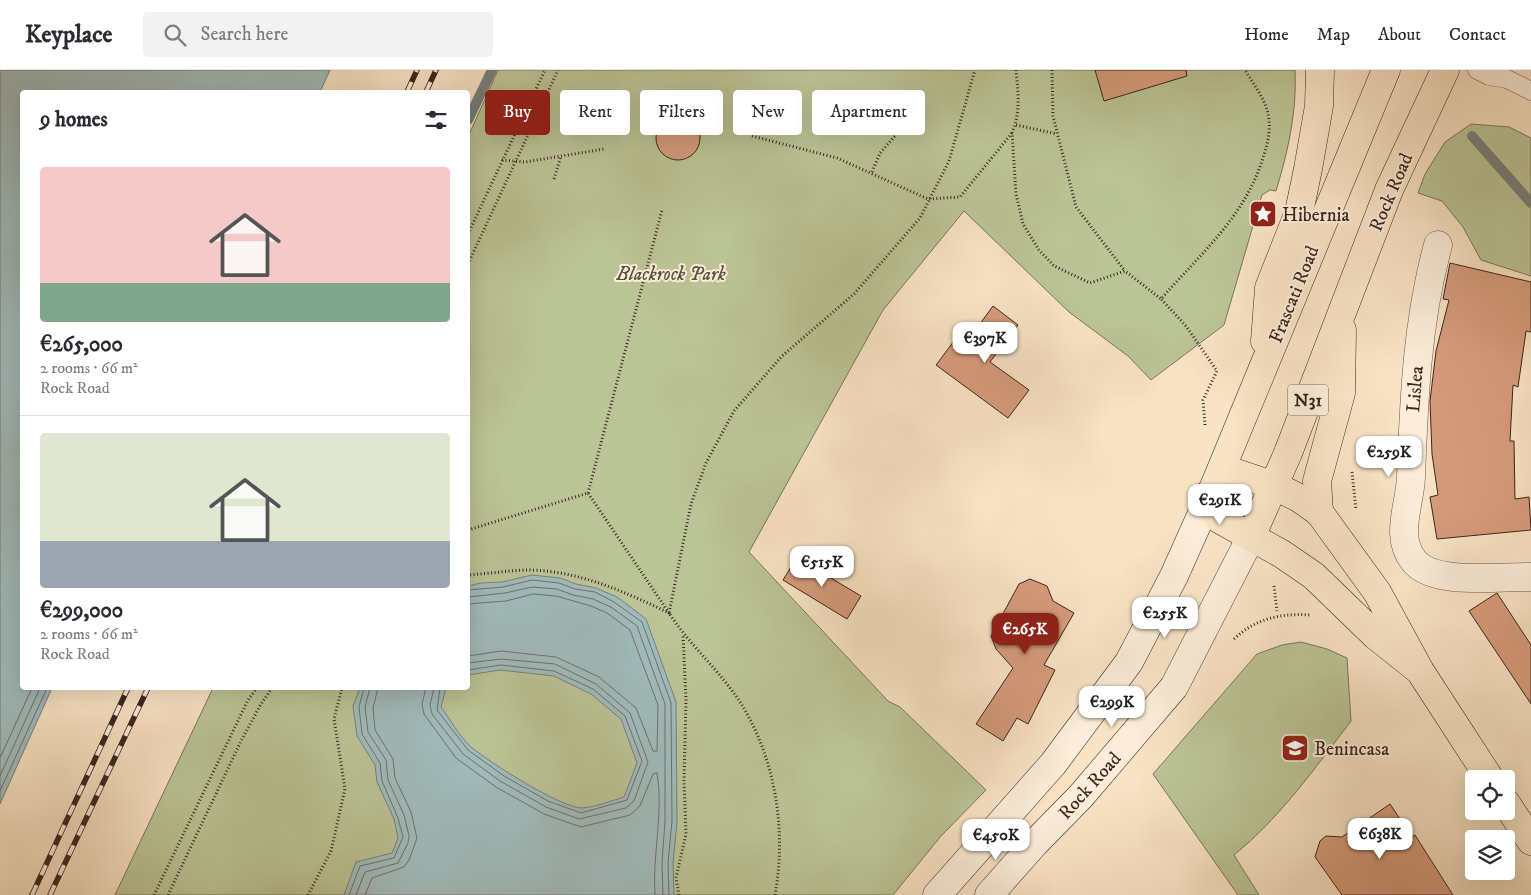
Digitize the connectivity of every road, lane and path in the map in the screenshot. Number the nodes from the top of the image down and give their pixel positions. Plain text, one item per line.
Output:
1 (545, 70) edge
2 (558, 70) edge
3 (975, 70) edge
4 (1016, 70) edge
5 (1052, 70) edge
6 (1244, 70) edge
7 (1320, 70) edge
8 (1386, 70) edge
9 (1445, 70) edge
10 (1477, 70) edge
11 (1531, 91) edge
12 (1016, 125) junction
13 (1012, 132) junction
14 (1057, 134) junction
15 (896, 135) edge
16 (752, 136) dead end
17 (604, 149) dead end
18 (562, 156) junction
19 (502, 160) junction
20 (516, 162) junction
21 (872, 172) junction
22 (554, 179) dead end
23 (928, 199) junction
24 (662, 210) dead end
25 (470, 230) edge
26 (1438, 245) dead end
27 (470, 260) edge
28 (1125, 271) junction
29 (1161, 299) junction
30 (1342, 314) junction
31 (1263, 365) junction
32 (1205, 427) dead end
33 (1275, 486) junction
34 (1212, 491) junction
35 (588, 493) junction
36 (1320, 512) junction
37 (470, 529) edge
38 (1251, 537) junction
39 (470, 575) edge
40 (1531, 577) edge
41 (1274, 584) dead end
42 (1277, 611) dead end
43 (669, 613) junction
44 (1316, 617) dead end
45 (683, 634) junction
46 (1230, 643) dead end
47 (1420, 670) junction
48 (256, 690) edge
49 (271, 690) edge
50 (341, 690) edge
51 (1484, 770) edge
52 (1515, 817) edge
53 (1531, 841) edge
54 (154, 895) edge
55 (168, 895) edge
56 (308, 895) edge
57 (679, 895) edge
58 (776, 895) edge
59 (937, 895) edge
60 (989, 895) edge

1 - 19 path
2 - 20 path
3 - 23 path
4 - 12 path
5 - 14 path
6 - 29 path
7 - 31 highway
8 - 31 highway, Frascati Road
9 - 30 highway, Rock Road / N31
10 - 11 lane
12 - 13 path
12 - 14 path
13 - 23 path
13 - 28 path
14 - 28 path
15 - 21 path
16 - 21 path
17 - 18 path
18 - 20 path
18 - 22 path
19 - 20 path
19 - 25 path
20 - 27 path
21 - 23 path
23 - 43 path
24 - 35 path
26 - 40 main road, Lislea
28 - 29 path
29 - 32 path
30 - 33 highway, N31
30 - 36 highway
31 - 34 highway, Frascati Road
33 - 34 highway
33 - 36 highway
33 - 38 highway, N31
34 - 38 highway
34 - 59 main road
35 - 37 path
35 - 43 path
36 - 47 highway
38 - 47 highway
38 - 60 main road, Rock Road
39 - 43 path
41 - 42 path
43 - 45 path
44 - 46 path
45 - 57 path
45 - 58 path
47 - 51 highway
48 - 54 path
49 - 55 path
50 - 56 path
52 - 53 highway

